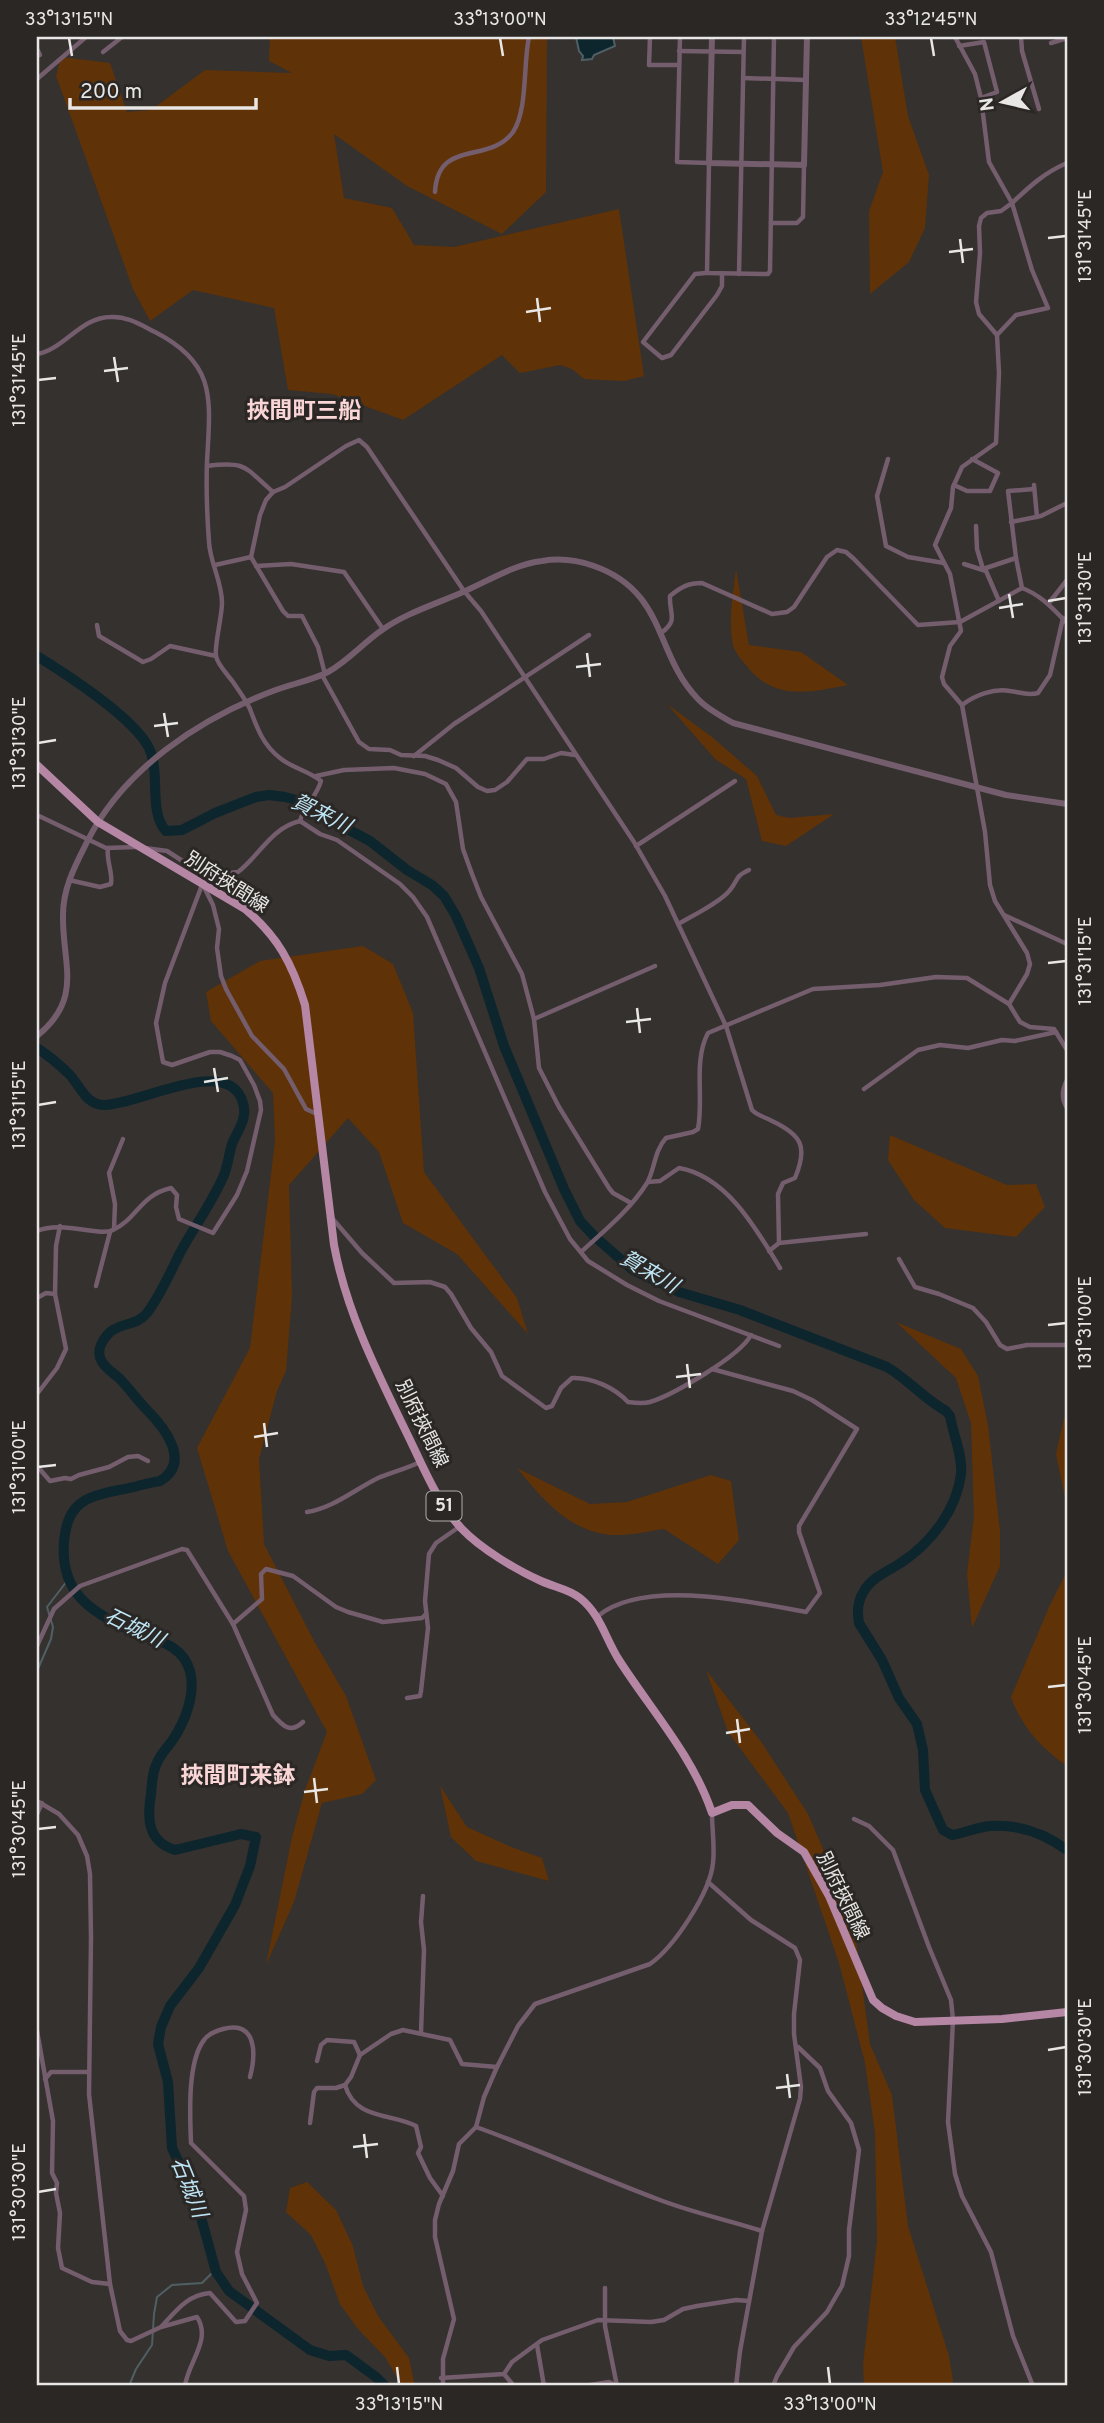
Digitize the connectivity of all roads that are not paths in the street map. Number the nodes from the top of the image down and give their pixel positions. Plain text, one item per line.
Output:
1 (86, 37) edge
2 (122, 37) edge
3 (529, 37) edge
4 (650, 37) edge
5 (680, 37) edge
6 (712, 37) edge
7 (744, 37) edge
8 (774, 37) edge
9 (807, 37) edge
10 (955, 37) edge
11 (1021, 37) edge
12 (1067, 38) edge
13 (1051, 43) dead end
14 (959, 47) junction
15 (679, 51) junction
16 (103, 52) dead end
17 (711, 52) junction
18 (743, 52) junction
19 (679, 65) junction
20 (743, 78) junction
21 (37, 79) edge
22 (773, 79) junction
23 (806, 80) junction
24 (981, 98) junction
25 (1040, 109) dead end
26 (709, 163) junction
27 (1067, 163) edge
28 (742, 164) junction
29 (771, 165) junction
30 (804, 165) junction
31 (435, 192) dead end
32 (1012, 203) junction
33 (771, 223) junction
34 (707, 273) junction
35 (722, 274) junction
36 (738, 274) junction
37 (997, 335) junction
38 (37, 354) edge
39 (888, 459) dead end
40 (972, 459) junction
41 (207, 466) junction
42 (954, 485) junction
43 (273, 492) junction
44 (1067, 503) edge
45 (1037, 517) junction
46 (1011, 522) junction
47 (976, 526) dead end
48 (251, 557) junction
49 (1016, 558) junction
50 (944, 563) junction
51 (964, 564) dead end
52 (215, 565) junction
53 (255, 566) junction
54 (983, 569) junction
55 (1067, 580) edge
56 (1022, 588) junction
57 (464, 591) junction
58 (999, 600) junction
59 (1049, 604) junction
60 (1063, 618) junction
61 (960, 622) junction
62 (1067, 623) edge
63 (97, 625) dead end
64 (383, 629) junction
65 (661, 633) junction
66 (589, 635) dead end
67 (216, 656) junction
68 (323, 674) junction
69 (525, 679) junction
70 (246, 703) junction
71 (962, 705) junction
72 (576, 755) junction
73 (414, 756) junction
74 (37, 765) edge
75 (315, 776) junction
76 (735, 781) dead end
77 (976, 788) junction
78 (1067, 804) edge
79 (37, 815) edge
80 (300, 821) junction
81 (98, 822) junction
82 (88, 840) junction
83 (636, 845) junction
84 (138, 847) junction
85 (108, 848) junction
86 (749, 870) dead end
87 (68, 879) junction
88 (203, 884) junction
89 (1003, 914) junction
90 (678, 924) junction
91 (1067, 944) edge
92 (654, 966) dead end
93 (1009, 1004) junction
94 (534, 1019) junction
95 (726, 1026) junction
96 (1056, 1032) junction
97 (37, 1036) edge
98 (1067, 1049) edge
99 (1067, 1080) edge
100 (864, 1089) dead end
101 (1067, 1108) edge
102 (319, 1115) junction
103 (123, 1139) dead end
104 (648, 1182) junction
105 (631, 1203) junction
106 (331, 1217) junction
107 (60, 1226) junction
108 (112, 1230) junction
109 (37, 1231) edge
110 (866, 1234) dead end
111 (779, 1243) junction
112 (769, 1251) junction
113 (581, 1252) junction
114 (899, 1259) dead end
115 (780, 1268) dead end
116 (96, 1286) dead end
117 (55, 1294) junction
118 (37, 1298) edge
119 (751, 1335) junction
120 (1067, 1345) edge
121 (779, 1346) dead end
122 (712, 1369) junction
123 (37, 1394) edge
124 (148, 1461) dead end
125 (421, 1461) junction
126 (37, 1466) edge
127 (307, 1512) dead end
128 (459, 1527) junction
129 (426, 1614) junction
130 (598, 1616) junction
131 (233, 1624) junction
132 (37, 1646) edge
133 (407, 1698) dead end
134 (303, 1722) dead end
135 (39, 1802) edge
136 (712, 1813) junction
137 (37, 1814) edge
138 (854, 1819) dead end
139 (708, 1882) junction
140 (423, 1896) dead end
141 (1067, 2012) edge
142 (953, 2020) junction
143 (37, 2031) edge
144 (421, 2032) junction
145 (797, 2046) junction
146 (360, 2055) junction
147 (317, 2061) dead end
148 (497, 2067) junction
149 (89, 2071) junction
150 (250, 2077) dead end
151 (45, 2081) junction
152 (345, 2085) junction
153 (310, 2123) dead end
154 (476, 2127) junction
155 (443, 2196) junction
156 (762, 2231) junction
157 (110, 2284) junction
158 (605, 2288) dead end
159 (749, 2301) junction
160 (606, 2320) junction
161 (161, 2327) junction
162 (537, 2344) junction
163 (504, 2374) junction
164 (442, 2378) junction
165 (617, 2385) edge
166 (186, 2386) edge
167 (443, 2386) edge
168 (514, 2386) edge
169 (544, 2386) edge
170 (584, 2386) edge
171 (736, 2386) edge
172 (773, 2386) edge
173 (1033, 2386) edge

1 - 21 street
2 - 16 street
3 - 31 street
4 - 19 street
5 - 15 street
6 - 17 street
7 - 18 street
8 - 22 street
9 - 23 street
10 - 14 street
11 - 25 street
12 - 13 street
14 - 24 street
14 - 24 street
15 - 17 street
15 - 19 street
17 - 18 street
17 - 26 street
18 - 20 street
19 - 26 street
20 - 22 street
20 - 28 street
22 - 23 street
22 - 29 street
23 - 30 street
24 - 32 street
26 - 28 street
26 - 34 street
27 - 32 street
28 - 29 street
28 - 36 street
29 - 30 street
29 - 33 street
30 - 33 street
32 - 37 street
32 - 37 street
33 - 36 street
34 - 35 street
34 - 35 street
35 - 36 street
37 - 40 street
38 - 41 street
39 - 50 street
40 - 42 street
40 - 42 street
41 - 43 street
41 - 52 street
42 - 50 street
43 - 48 street
43 - 57 street
44 - 45 street
45 - 46 street
45 - 46 street
46 - 49 street
47 - 54 street
48 - 52 street
48 - 53 street
49 - 54 street
49 - 56 street
50 - 61 street
51 - 54 street
52 - 67 street
53 - 64 street
53 - 68 street
54 - 58 street
55 - 59 street
56 - 58 street
56 - 59 street
57 - 64 street
57 - 65 street
57 - 69 street
58 - 61 street
59 - 60 street
60 - 62 street
60 - 71 street
61 - 65 street
61 - 71 street
63 - 67 street
64 - 68 street
65 - 77 street
66 - 69 street
67 - 70 street
68 - 70 street
68 - 73 street
69 - 72 street
69 - 73 street
70 - 75 street
70 - 81 street
71 - 77 street
72 - 73 street
72 - 83 street
74 - 81 main road, 別府挾間線 / 51
75 - 80 street
75 - 94 street
76 - 83 street
77 - 78 street
77 - 89 street
79 - 82 street
80 - 84 street
80 - 113 street
81 - 82 street
81 - 84 main road, 別府挾間線 / 51
82 - 85 street
82 - 87 street
83 - 90 street
84 - 85 street
84 - 88 main road, 別府挾間線 / 51
85 - 87 street
86 - 90 street
87 - 97 street
88 - 102 street
88 - 102 main road, 別府挾間線 / 51
88 - 108 street
89 - 91 street
89 - 93 street
90 - 95 street
92 - 94 street
93 - 95 street
93 - 96 street
94 - 105 street
95 - 104 street
95 - 111 street
96 - 98 street
96 - 100 street
99 - 101 street
102 - 106 main road, 別府挾間線 / 51
103 - 108 street
104 - 105 street
104 - 112 street
105 - 113 street
106 - 122 street
106 - 125 main road, 別府挾間線 / 51
107 - 108 street
107 - 109 street
107 - 117 street
108 - 116 street
110 - 111 street
111 - 112 street
112 - 115 street
113 - 119 street
114 - 120 street
117 - 118 street
117 - 123 street
119 - 121 street
119 - 122 street
122 - 130 street
124 - 126 street
125 - 127 street
125 - 128 main road, 別府挾間線 / 51
128 - 129 street
128 - 130 main road, 別府挾間線 / 51
129 - 131 street
129 - 133 street
130 - 136 main road, 別府挾間線 / 51
131 - 132 street
131 - 134 street
135 - 137 street
135 - 149 street
136 - 139 street
136 - 142 main road, 別府挾間線
138 - 142 street
139 - 145 street
139 - 148 street
140 - 144 street
141 - 142 main road, 別府挾間線
142 - 173 street
143 - 151 street
144 - 146 street
144 - 148 street
145 - 156 street
145 - 172 street
146 - 147 street
146 - 152 street
148 - 154 street
149 - 151 street
149 - 157 street
150 - 161 street
151 - 157 street
152 - 153 street
152 - 155 street
154 - 155 street
154 - 156 street
155 - 164 street
156 - 159 street
157 - 161 street
158 - 160 street
159 - 160 street
159 - 171 street
160 - 162 street
160 - 165 street
161 - 166 street
162 - 163 street
162 - 169 street
163 - 164 street
163 - 168 street
164 - 167 street
165 - 170 street

